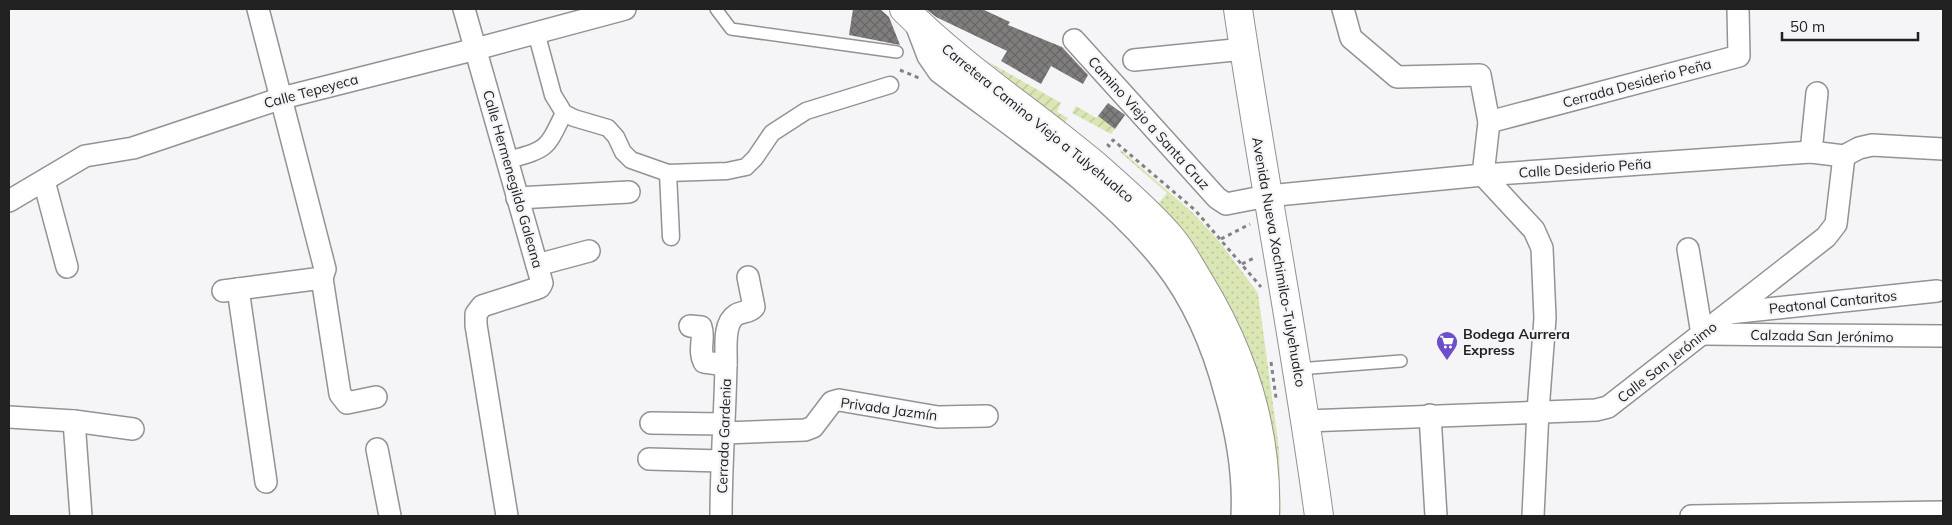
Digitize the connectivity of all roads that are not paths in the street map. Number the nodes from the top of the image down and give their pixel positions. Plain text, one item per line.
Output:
1 (258, 9) edge
2 (464, 9) edge
3 (625, 9) edge
4 (716, 9) edge
5 (1238, 9) edge
6 (1343, 9) edge
7 (1738, 9) edge
8 (909, 14) edge
9 (536, 32) junction
10 (1074, 40) dead end
11 (476, 49) junction
12 (1244, 49) junction
13 (897, 52) dead end
14 (1134, 60) dead end
15 (890, 85) road end
16 (1817, 93) dead end
17 (282, 98) junction
18 (564, 112) junction
19 (1489, 122) junction
20 (1943, 149) edge
21 (1811, 152) junction
22 (1844, 156) junction
23 (508, 160) junction
24 (668, 173) junction
25 (1482, 175) junction
26 (44, 181) junction
27 (629, 192) dead end
28 (1267, 196) junction
29 (517, 198) junction
30 (9, 201) edge
31 (1226, 204) joint
32 (671, 237) dead end
33 (1688, 249) dead end
34 (589, 251) dead end
35 (537, 265) junction
36 (66, 267) dead end
37 (323, 274) junction
38 (748, 277) dead end
39 (1937, 291) dead end
40 (1729, 313) junction
41 (690, 326) dead end
42 (1702, 334) junction
43 (1943, 336) edge
44 (1401, 361) dead end
45 (726, 365) junction
46 (1298, 369) junction
47 (376, 397) dead end
48 (1538, 411) junction
49 (1430, 415) junction
50 (987, 416) dead end
51 (9, 417) edge
52 (1306, 420) junction
53 (74, 421) junction
54 (651, 424) dead end
55 (133, 429) dead end
56 (724, 429) junction
57 (377, 449) dead end
58 (650, 459) dead end
59 (721, 460) junction
60 (266, 482) dead end
61 (1943, 512) edge
62 (81, 516) edge
63 (390, 516) edge
64 (507, 516) edge
65 (722, 516) edge
66 (1242, 516) edge
67 (1265, 516) edge
68 (1319, 516) edge
69 (1436, 516) edge
70 (1533, 516) edge
71 (1691, 516) edge

1 - 17 street
2 - 11 street, Calle Hermenegildo Galeana
3 - 9 street, Calle Tepeyeca
4 - 13 lane
5 - 12 main road, Avenida Nueva Xochimilco-Tulyehualco
6 - 19 street
7 - 19 street, Cerrada Desiderio Peña
8 - 66 street
8 - 67 main road, Carretera Camino Viejo a Tulyehualco
9 - 11 street, Calle Tepeyeca
9 - 18 street
10 - 31 street, Camino Viejo a Santa Cruz
11 - 17 street, Calle Tepeyeca
11 - 23 street, Calle Hermenegildo Galeana
12 - 14 street
12 - 28 main road, Avenida Nueva Xochimilco-Tulyehualco
15 - 24 street
16 - 21 street
17 - 26 street, Calle Tepeyeca
17 - 37 street
18 - 23 street
18 - 24 street
19 - 25 street
20 - 22 street
21 - 22 street, Calle Desiderio Peña
21 - 25 street, Calle Desiderio Peña
22 - 40 street, Calle San Jerónimo
23 - 29 street, Calle Hermenegildo Galeana
24 - 32 street
25 - 28 street, Calle Desiderio Peña
25 - 48 street
26 - 30 street, Calle Tepeyeca
26 - 36 street
27 - 29 street
28 - 31 street, Calle Desiderio Peña
28 - 46 main road, Avenida Nueva Xochimilco-Tulyehualco
29 - 35 street, Calle Hermenegildo Galeana
33 - 42 street
34 - 35 street
35 - 64 street, Calle Hermenegildo Galeana
37 - 47 street
37 - 60 street
38 - 45 street
39 - 40 street, Peatonal Cantaritos
40 - 42 street, Calle San Jerónimo
41 - 45 street, Cerrada Gardenia
42 - 43 street, Calzada San Jerónimo
42 - 48 street, Calle San Jerónimo
44 - 46 lane
45 - 56 street, Cerrada Gardenia
46 - 52 main road, Avenida Nueva Xochimilco-Tulyehualco
48 - 49 street, Calle San Jerónimo
48 - 70 street
49 - 52 street, Calle San Jerónimo
49 - 69 street
50 - 56 street, Privada Jazmín
51 - 53 street
52 - 68 main road, Avenida Nueva Xochimilco-Tulyehualco
53 - 55 street
53 - 62 street
54 - 56 street
56 - 59 street, Cerrada Gardenia
57 - 63 street
58 - 59 street
59 - 65 street, Cerrada Gardenia
61 - 71 street

